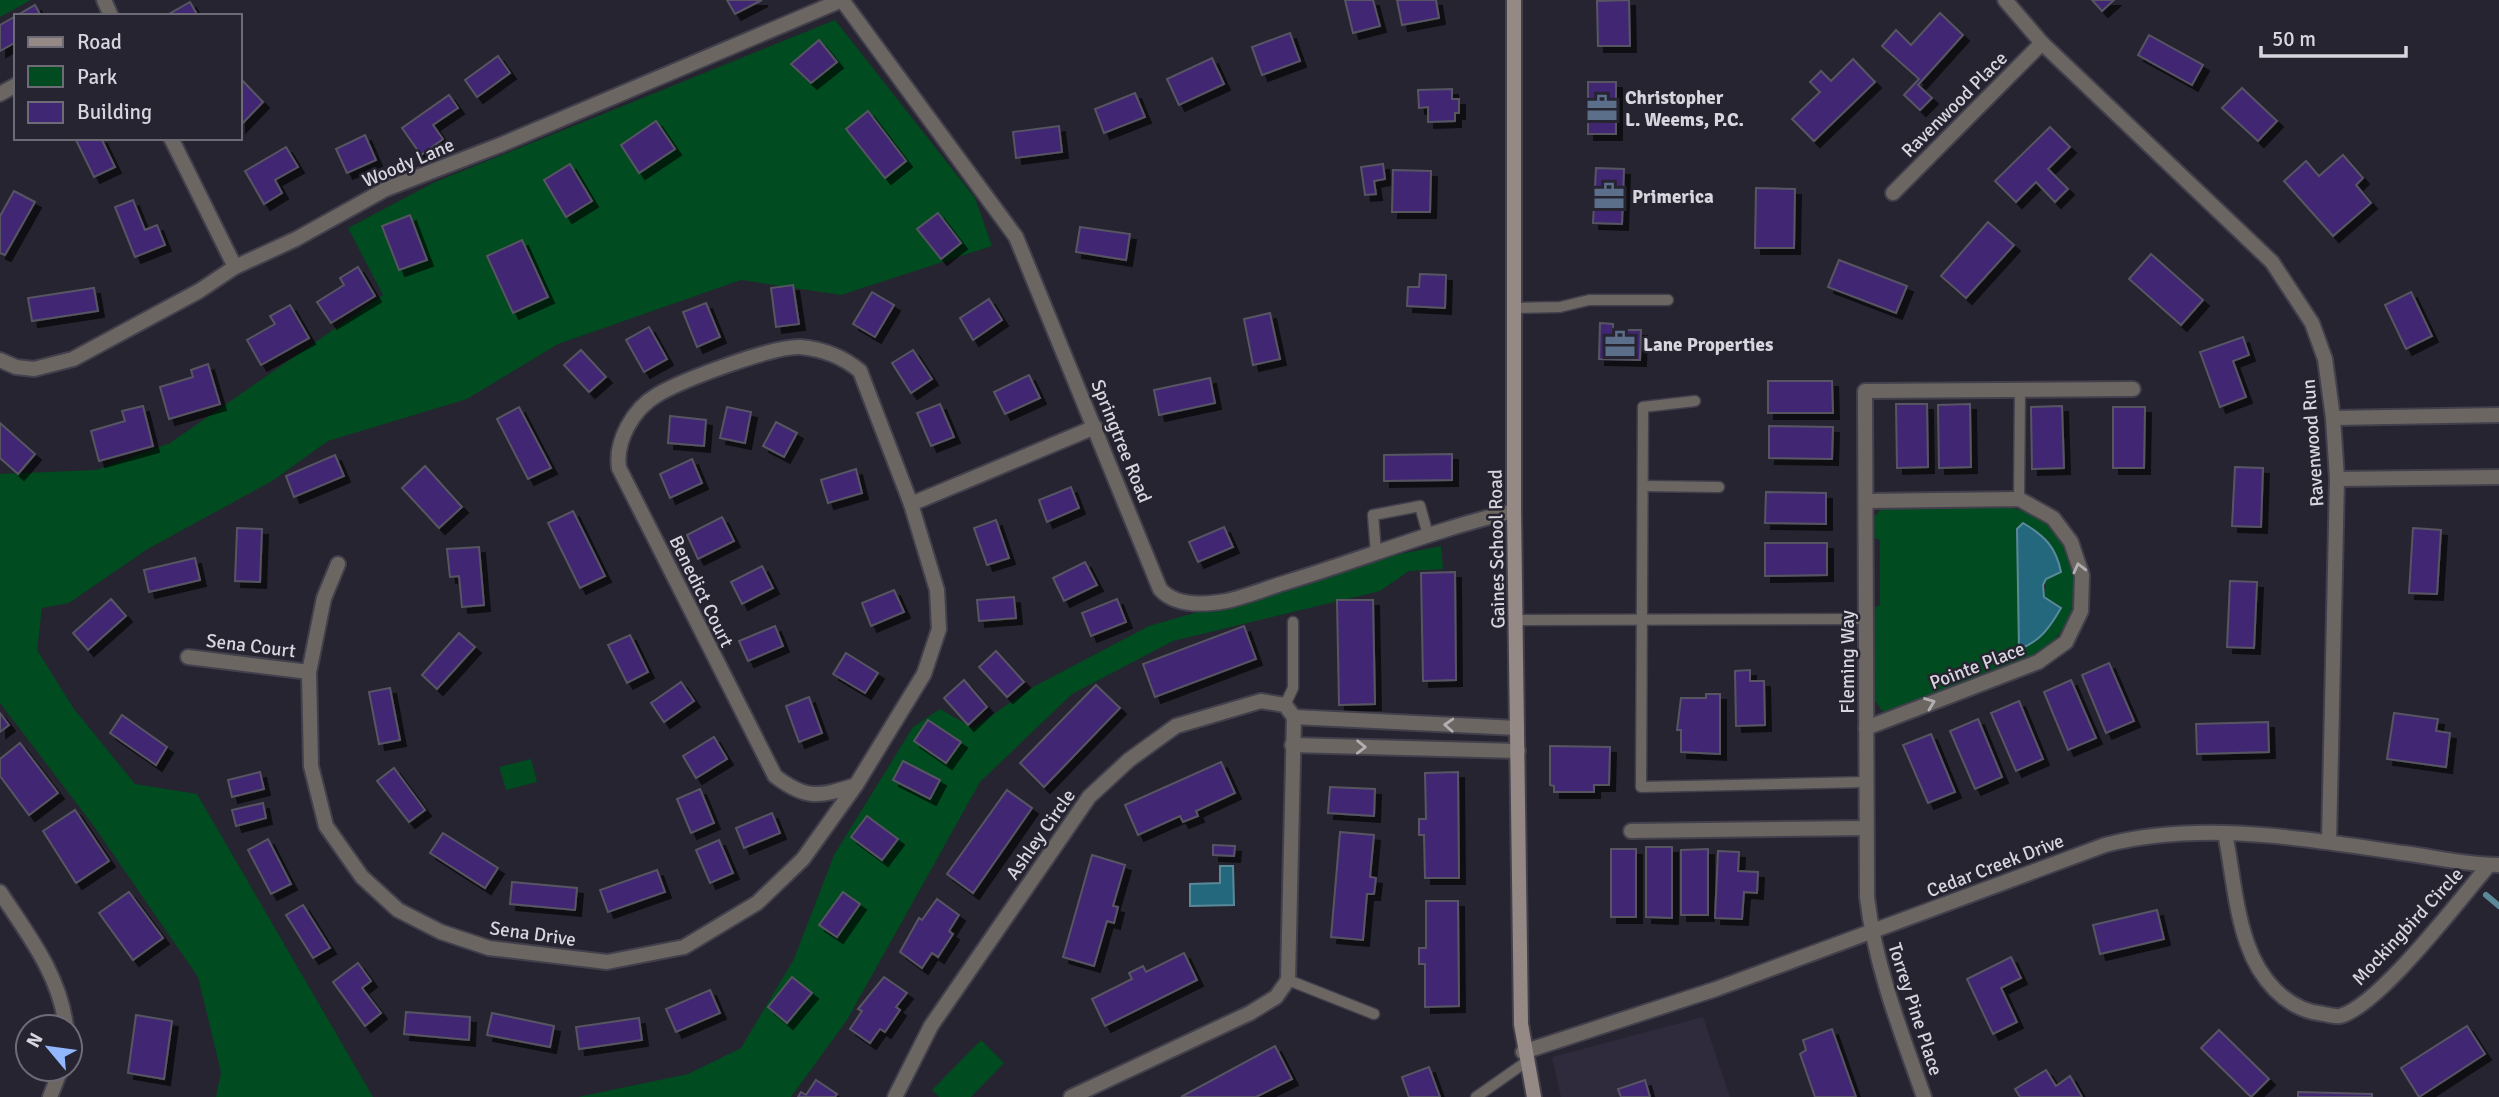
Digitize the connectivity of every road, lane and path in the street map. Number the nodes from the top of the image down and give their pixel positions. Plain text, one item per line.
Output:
1 (842, 0) edge
2 (1514, 0) edge
3 (2005, 0) edge
4 (2042, 43) junction
5 (173, 140) edge
6 (1893, 193) dead end
7 (235, 267) junction
8 (1668, 300) dead end
9 (1515, 308) junction
10 (0, 360) edge
11 (2133, 389) dead end
12 (2020, 390) junction
13 (1695, 401) dead end
14 (2499, 415) edge
15 (2333, 418) junction
16 (1095, 428) junction
17 (2499, 477) edge
18 (2337, 479) junction
19 (1643, 486) junction
20 (1719, 487) dead end
21 (2019, 499) junction
22 (1866, 501) junction
23 (911, 504) junction
24 (1514, 511) junction
25 (1428, 535) junction
26 (1376, 553) junction
27 (338, 564) dead end
28 (1866, 619) junction
29 (1516, 620) junction
30 (1643, 620) junction
31 (1293, 622) dead end
32 (188, 657) dead end
33 (309, 672) junction
34 (1289, 711) junction
35 (1517, 727) junction
36 (1866, 728) junction
37 (1292, 745) junction
38 (1518, 751) junction
39 (1866, 782) junction
40 (856, 785) junction
41 (1867, 828) junction
42 (1632, 831) dead end
43 (2225, 833) junction
44 (2329, 842) junction
45 (2494, 865) edge
46 (0, 892) edge
47 (1871, 933) junction
48 (1288, 980) junction
49 (64, 1013) edge
50 (1374, 1014) dead end
51 (1525, 1057) junction
52 (895, 1097) edge
53 (1070, 1097) edge
54 (1476, 1097) edge
55 (1534, 1097) edge
56 (1924, 1097) edge

1 - 7 street, Woody Lane
1 - 16 street, Springtree Road
2 - 9 main road, Gaines School Road
3 - 4 street, Ravenwood Run
4 - 6 street, Ravenwood Place
4 - 15 street, Ravenwood Run
5 - 7 street
7 - 10 street, Woody Lane
8 - 9 lane
9 - 24 main road, Gaines School Road
11 - 12 street
12 - 21 lane
12 - 22 street, Fleming Way
13 - 19 lane
14 - 15 street
15 - 18 street, Ravenwood Run
16 - 23 street
16 - 26 street, Springtree Road
17 - 18 street
18 - 44 street, Ravenwood Run
19 - 20 lane
19 - 30 lane
21 - 22 street, Pointe Place
36 -> 21 street, Pointe Place
22 - 28 street, Fleming Way
23 - 40 street, Benedict Court
23 - 40 street, Benedict Court
24 - 25 street, Springtree Road
24 - 29 main road, Gaines School Road
25 - 26 street, Springtree Road
25 - 26 lane
27 - 33 street, Sena Drive
28 - 30 lane
28 - 36 street, Fleming Way
29 - 30 lane
29 - 35 main road, Gaines School Road
30 - 39 lane
31 - 34 lane
32 - 33 street, Sena Court
33 - 40 street, Sena Drive
35 -> 34 street, Ashley Circle
34 - 37 street
34 - 52 street, Ashley Circle
35 - 38 main road, Gaines School Road
36 - 39 street, Fleming Way
37 -> 38 street
37 - 48 street
38 - 51 main road, Gaines School Road
39 - 41 street, Fleming Way
41 - 42 street
41 - 47 street, Fleming Way
43 - 44 street, Cedar Creek Drive
43 - 45 street, Mockingbird Circle
43 - 47 street, Cedar Creek Drive
44 - 45 street, Cedar Creek Drive
46 - 49 street
47 - 51 street, Cedar Creek Drive
47 - 56 street, Torrey Pine Place
48 - 50 lane
48 - 53 street
51 - 54 lane
51 - 55 main road, Gaines School Road

